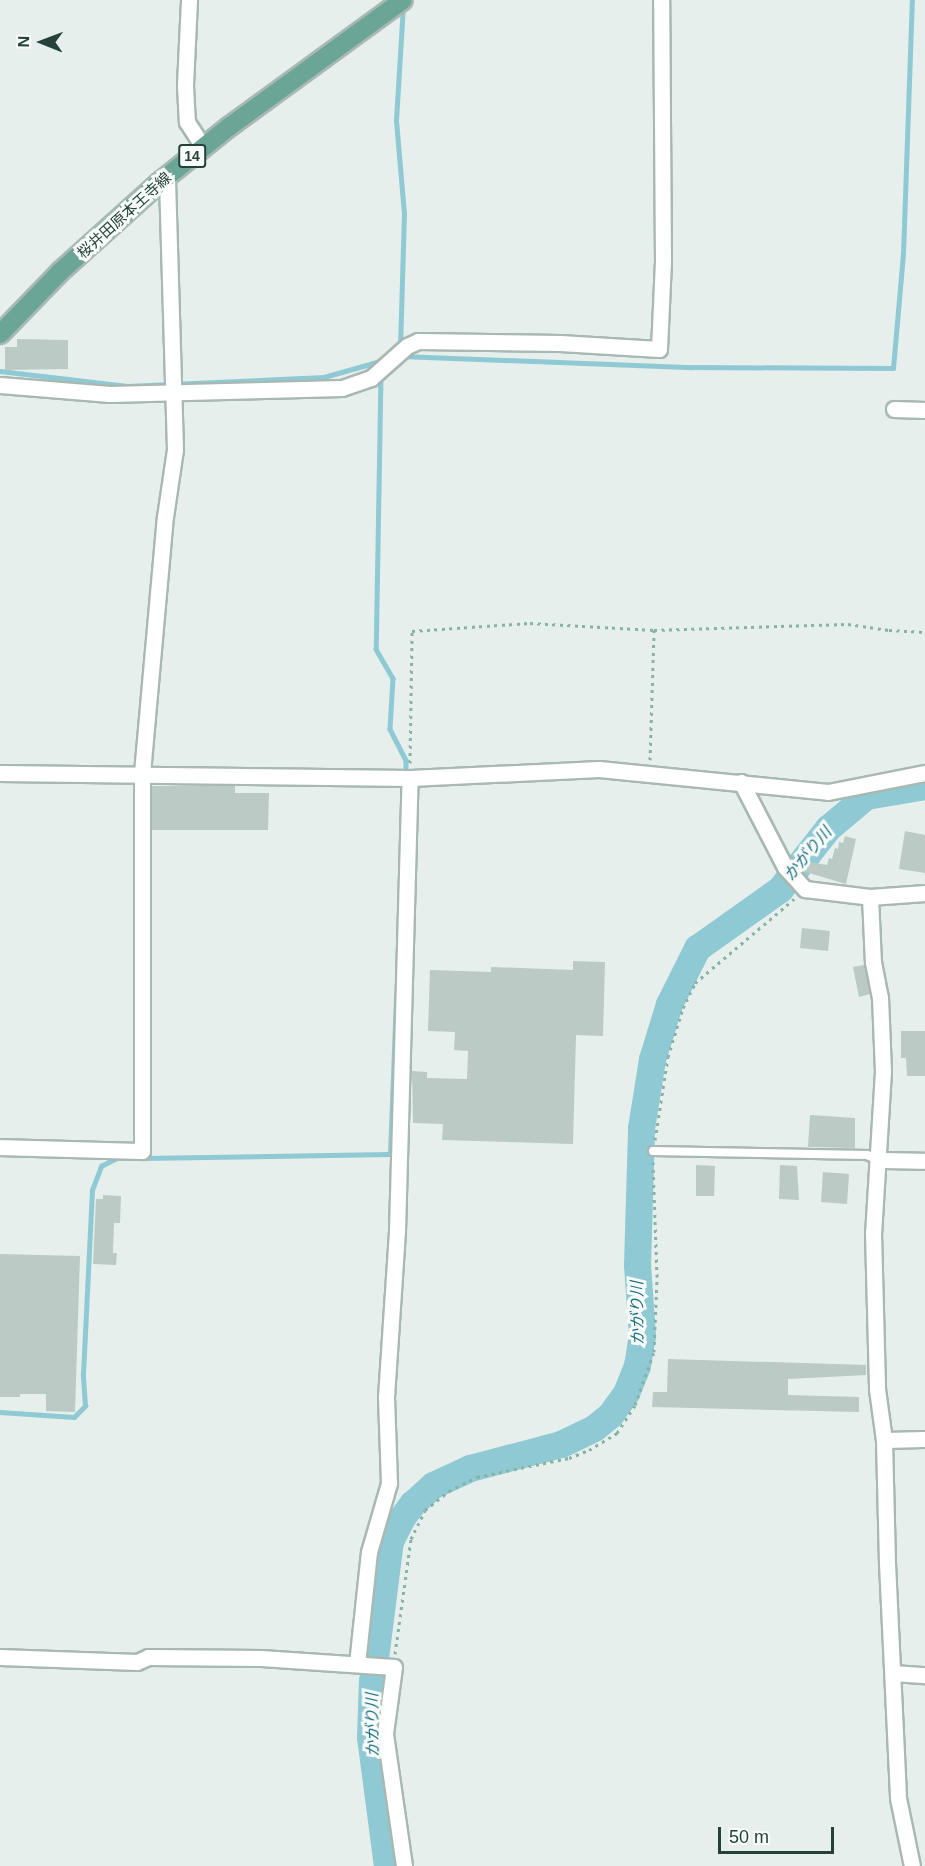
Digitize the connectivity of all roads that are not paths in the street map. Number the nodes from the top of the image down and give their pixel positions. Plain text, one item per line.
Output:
1 (189, 0) edge
2 (403, 0) edge
3 (662, 0) edge
4 (203, 147) junction
5 (167, 176) junction
6 (0, 334) edge
7 (0, 385) edge
8 (172, 394) junction
9 (894, 409) dead end
10 (925, 410) edge
11 (0, 773) edge
12 (142, 773) junction
13 (925, 773) edge
14 (410, 778) junction
15 (741, 782) junction
16 (925, 893) edge
17 (870, 897) junction
18 (0, 1147) edge
19 (653, 1151) road end
20 (879, 1160) junction
21 (925, 1161) edge
22 (925, 1439) edge
23 (884, 1440) junction
24 (0, 1657) edge
25 (357, 1664) junction
26 (893, 1673) junction
27 (925, 1675) edge
28 (404, 1866) edge
29 (912, 1866) edge

1 - 4 street
2 - 4 main road, 桜井田原本王寺線 / 14
3 - 8 street
4 - 5 main road, 桜井田原本王寺線 / 14
5 - 6 main road, 桜井田原本王寺線 / 14
5 - 8 street
7 - 8 street
8 - 12 street
9 - 10 street
11 - 12 street
12 - 14 street
12 - 18 street
13 - 15 street
14 - 15 street
14 - 25 street
15 - 17 street
16 - 17 street
17 - 20 street
19 - 20 lane
20 - 21 street
20 - 23 street
22 - 23 street
23 - 26 street
24 - 25 street
25 - 28 street
26 - 27 street
26 - 29 street

